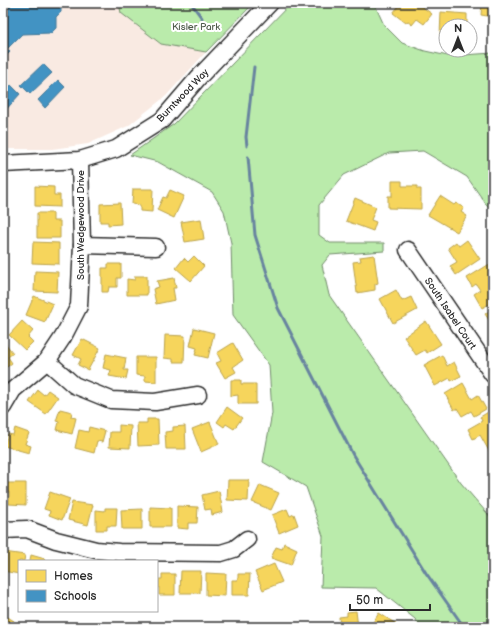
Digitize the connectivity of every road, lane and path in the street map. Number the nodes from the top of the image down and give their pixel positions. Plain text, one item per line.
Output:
1 (270, 3) edge
2 (80, 160) junction
3 (3, 164) edge
4 (82, 245) junction
5 (156, 247) dead end
6 (408, 250) dead end
7 (46, 361) junction
8 (493, 375) edge
9 (198, 395) dead end
10 (3, 407) edge
11 (3, 530) edge
12 (247, 539) dead end

1 - 2 street, Burntwood Way
2 - 3 street, Burntwood Way
2 - 4 street, South Wedgewood Drive
4 - 5 street
4 - 7 street, South Wedgewood Drive
6 - 8 street, South Isabel Court
7 - 9 street
7 - 10 street, South Wedgewood Drive
11 - 12 street

